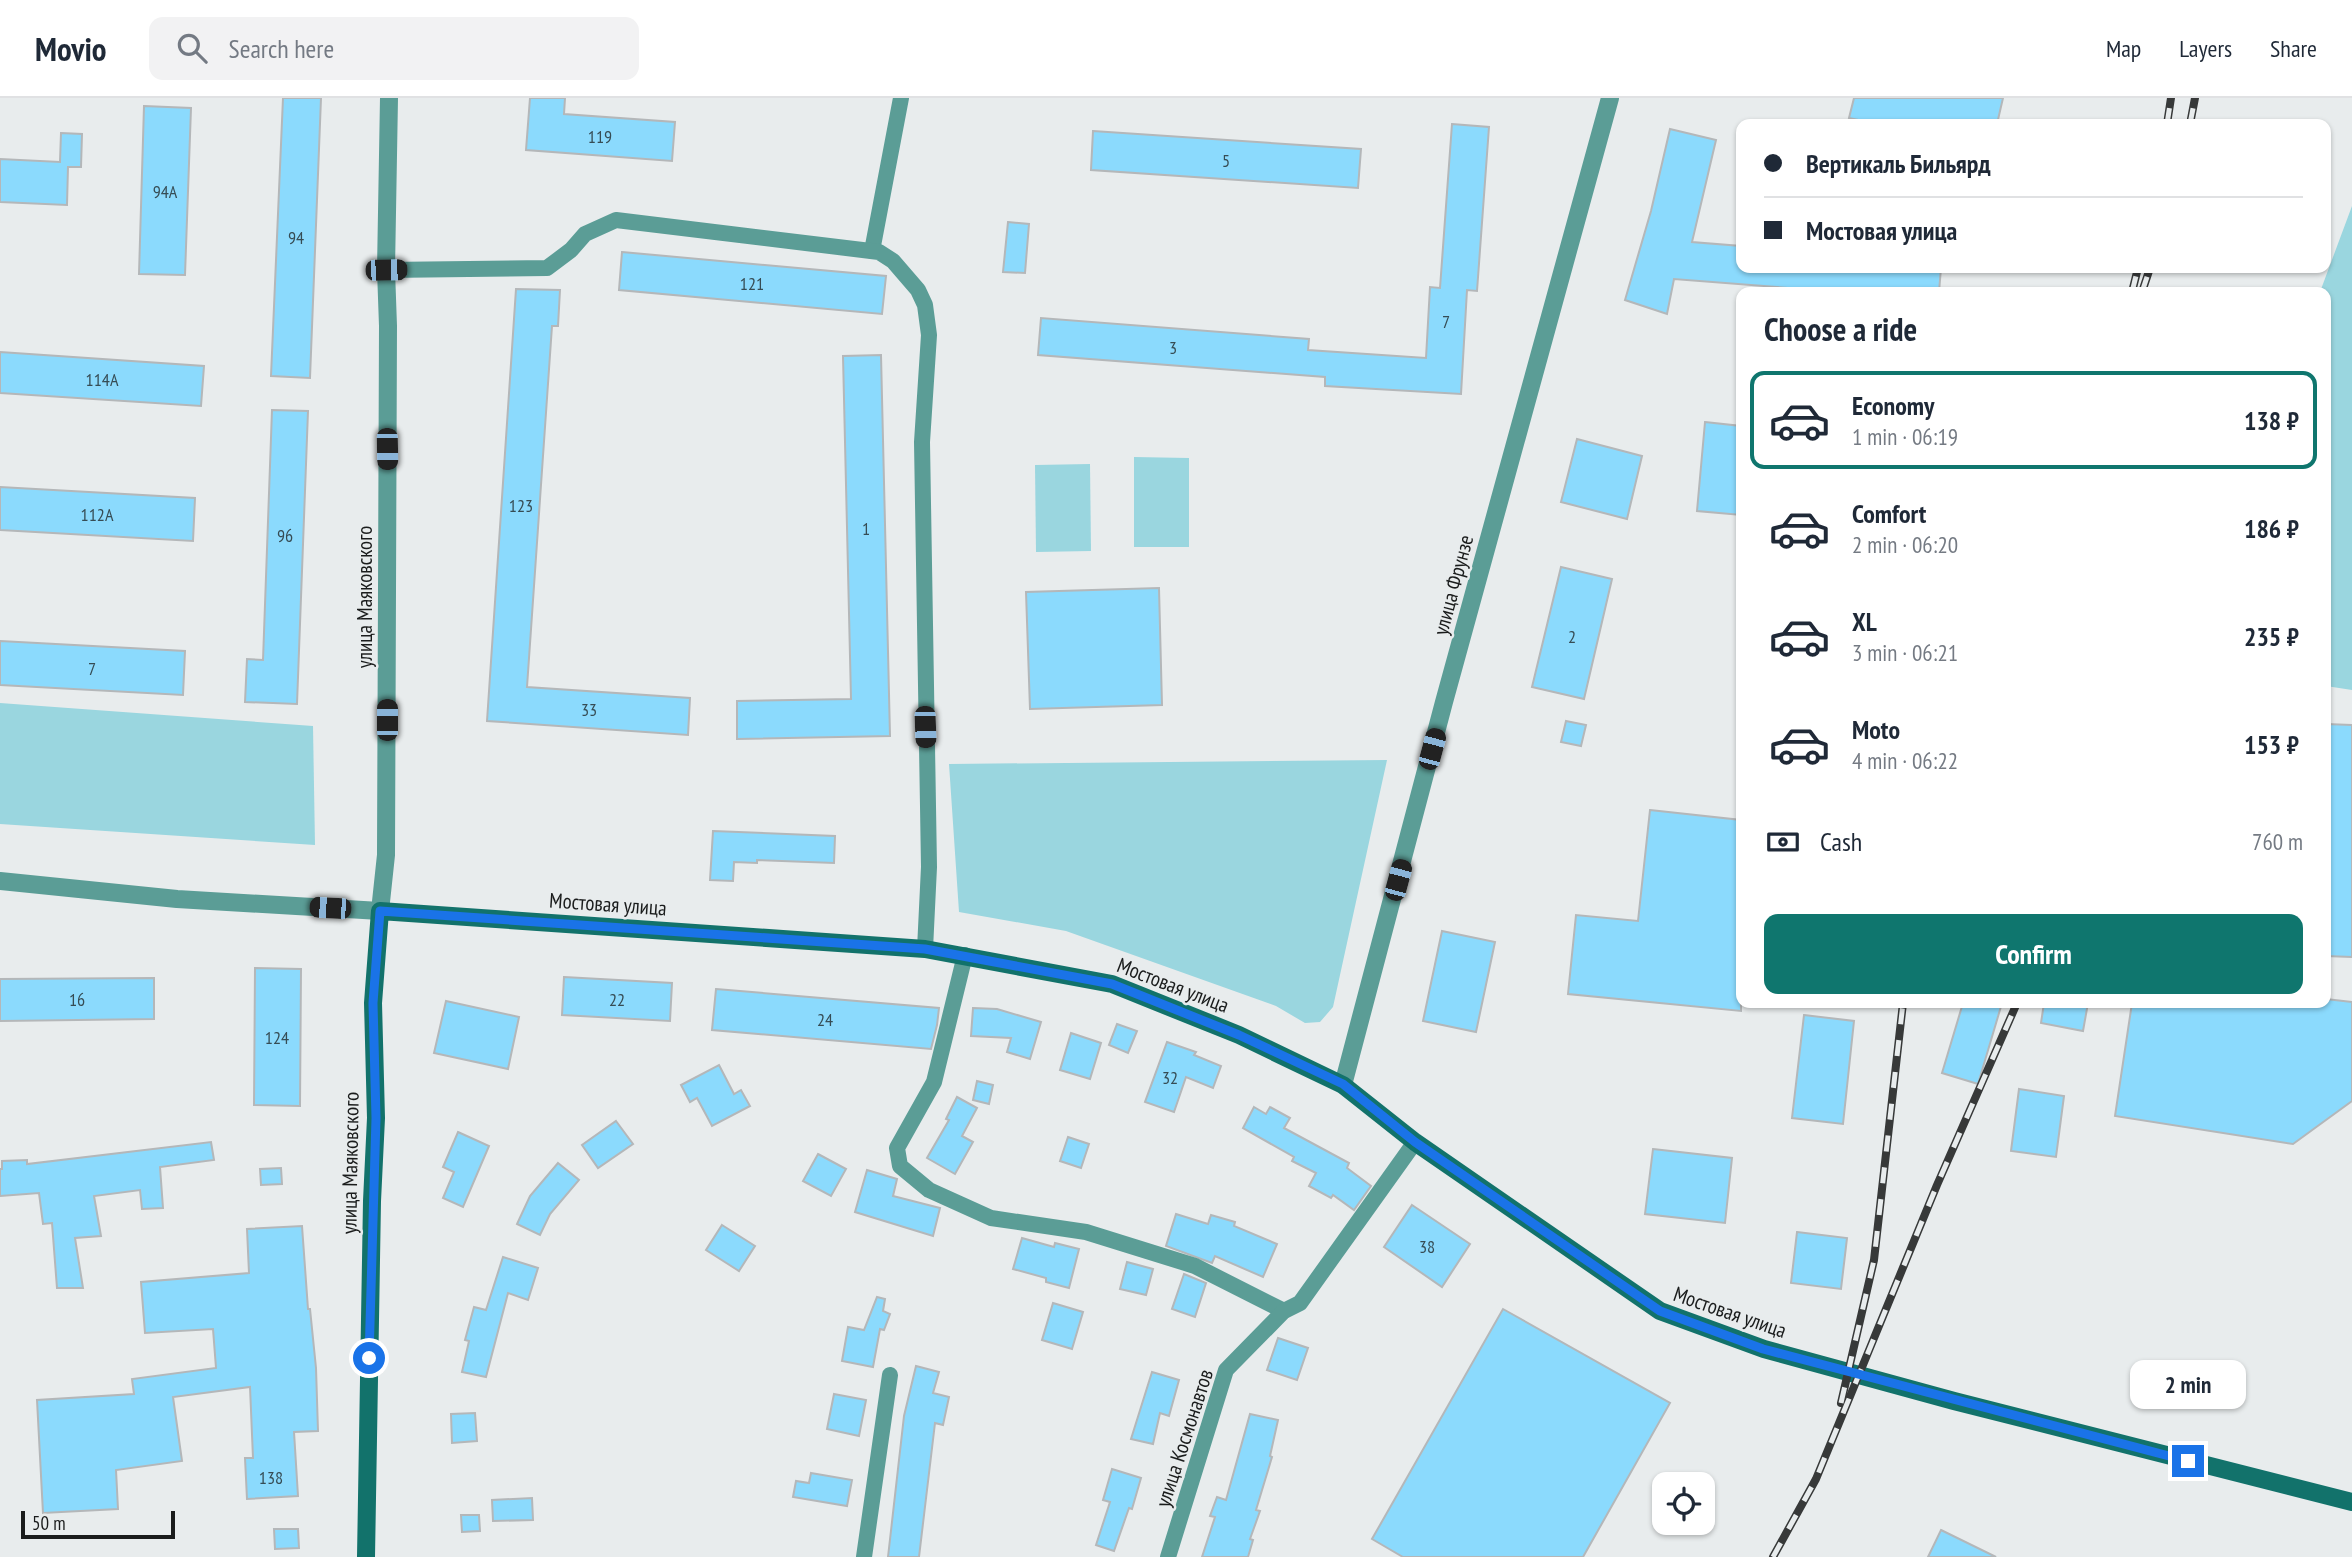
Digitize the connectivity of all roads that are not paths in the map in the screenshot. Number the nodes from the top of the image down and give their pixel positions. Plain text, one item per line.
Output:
1 (389, 98) edge
2 (901, 98) edge
3 (1610, 98) edge
4 (872, 251) junction
5 (386, 270) junction
6 (0, 881) edge
7 (380, 911) junction
8 (925, 949) junction
9 (965, 955) junction
10 (1343, 1084) junction
11 (1415, 1142) junction
12 (1284, 1311) junction
13 (890, 1375) dead end
14 (2352, 1502) edge
15 (366, 1557) edge
16 (864, 1557) edge
17 (1168, 1557) edge

1 - 5 street, улица Маяковского
2 - 4 street
3 - 10 street, улица Фрунзе
4 - 5 street
4 - 8 street
5 - 7 street, улица Маяковского
6 - 7 street, Мостовая улица
7 - 8 main road, Мостовая улица
7 - 15 main road, улица Маяковского
8 - 9 main road, Мостовая улица
9 - 10 main road, Мостовая улица
9 - 12 street
10 - 11 main road, Мостовая улица
11 - 12 street, улица Космонавтов
11 - 14 main road, Мостовая улица
12 - 17 street, улица Космонавтов
13 - 16 street

